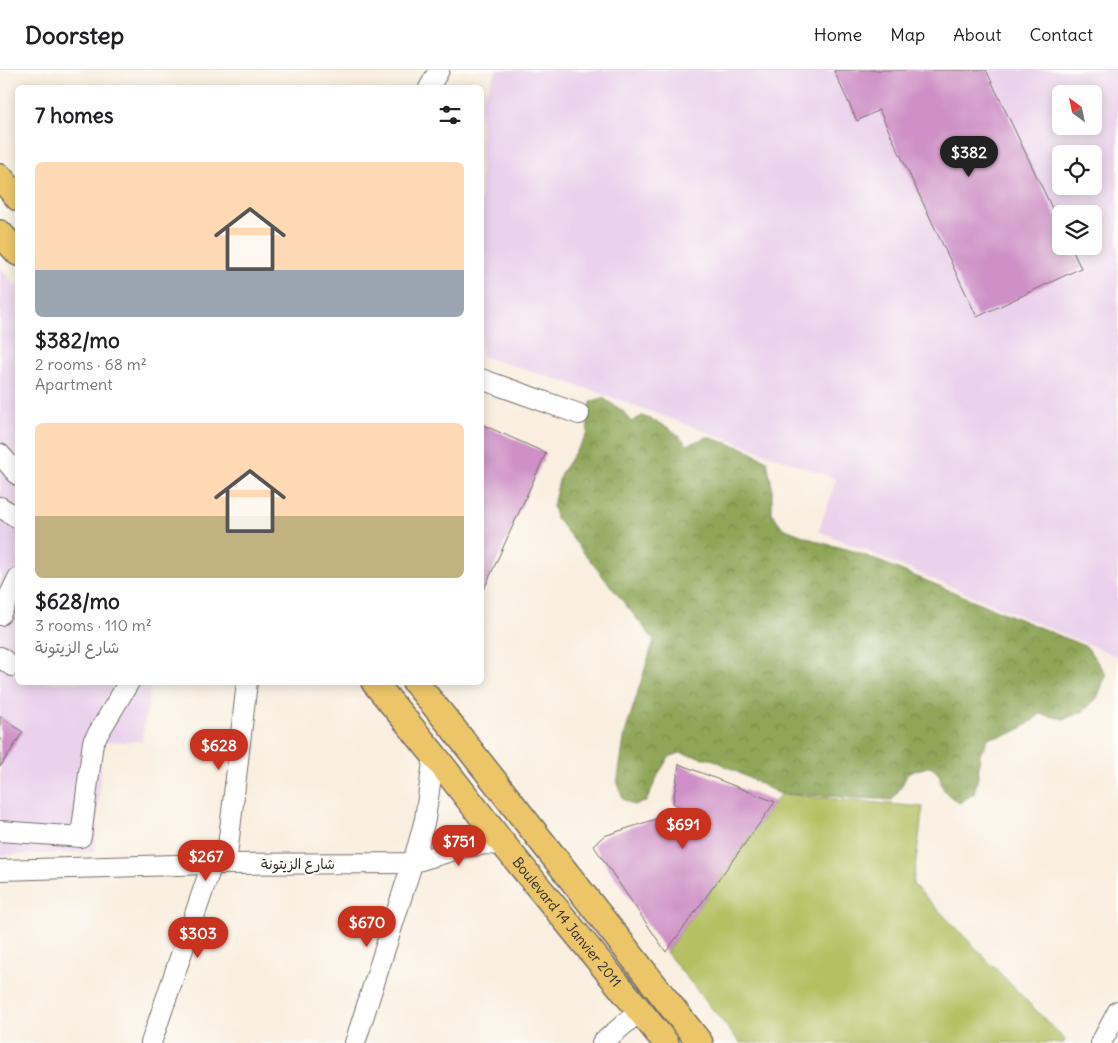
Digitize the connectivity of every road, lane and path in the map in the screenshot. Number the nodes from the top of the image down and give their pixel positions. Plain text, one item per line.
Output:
1 (439, 70) edge
2 (431, 85) edge
3 (0, 176) edge
4 (15, 194) edge
5 (0, 233) edge
6 (15, 250) edge
7 (484, 380) edge
8 (579, 414) dead end
9 (0, 454) edge
10 (15, 472) edge
11 (0, 507) edge
12 (15, 516) edge
13 (15, 584) edge
14 (0, 615) edge
15 (127, 685) edge
16 (247, 685) edge
17 (376, 685) edge
18 (417, 685) edge
19 (434, 755) junction
20 (0, 831) edge
21 (504, 845) junction
22 (411, 863) junction
23 (219, 864) junction
24 (0, 870) edge
25 (640, 1011) junction
26 (1118, 1011) edge
27 (151, 1043) edge
28 (355, 1043) edge
29 (602, 1043) edge
30 (666, 1043) edge
31 (700, 1043) edge
32 (1101, 1043) edge

1 - 2 street
3 - 4 main road
5 - 6 main road
7 - 8 street
9 - 10 street
11 - 12 street
13 - 14 street
15 - 20 street
16 - 23 street
17 - 19 main road, Boulevard 14 Janvier 2011
18 - 31 main road, Boulevard 14 Janvier 2011
19 - 21 main road, Boulevard 14 Janvier 2011
19 - 22 street
21 - 22 street, شارع الزيتونة
21 - 25 main road, Boulevard 14 Janvier 2011
22 - 23 street, شارع الزيتونة
22 - 28 street
23 - 24 street, شارع الزيتونة
23 - 27 street
25 - 29 street
25 - 30 main road, Boulevard 14 Janvier 2011
26 - 32 street

